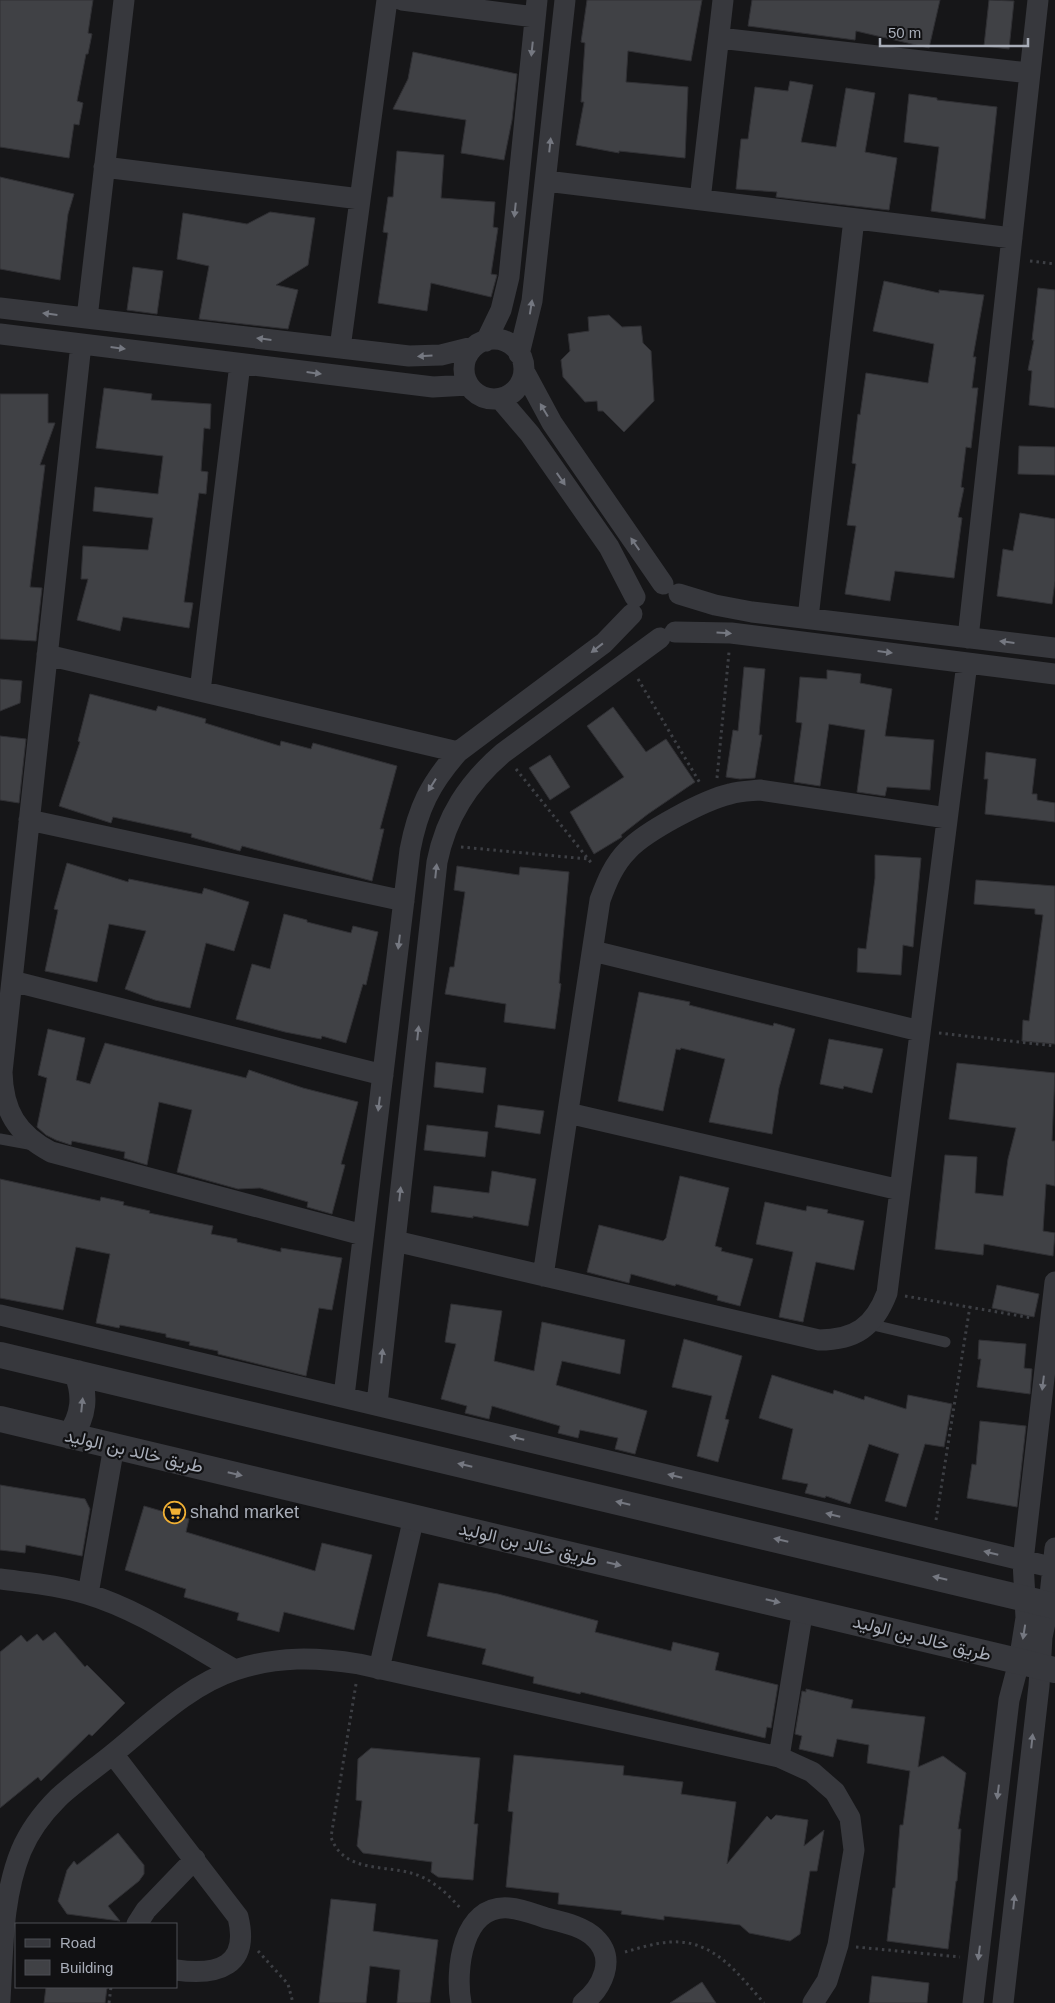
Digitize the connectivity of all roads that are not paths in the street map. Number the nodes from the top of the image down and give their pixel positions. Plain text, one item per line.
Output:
1 (124, 0) edge
2 (387, 0) edge
3 (402, 0) edge
4 (565, 0) edge
5 (723, 0) edge
6 (1038, 0) edge
7 (536, 9) edge
8 (719, 38) junction
9 (1030, 73) junction
10 (104, 167) junction
11 (546, 181) junction
12 (360, 199) junction
13 (700, 200) junction
14 (854, 219) junction
15 (1012, 238) junction
16 (0, 308) edge
17 (87, 318) junction
18 (0, 334) edge
19 (81, 344) junction
20 (480, 344) junction
21 (340, 348) junction
22 (522, 362) junction
23 (240, 364) junction
24 (468, 385) junction
25 (500, 399) junction
26 (671, 589) junction
27 (634, 606) junction
28 (808, 618) junction
29 (667, 635) junction
30 (968, 638) junction
31 (1055, 648) edge
32 (47, 656) junction
33 (967, 662) junction
34 (1055, 674) edge
35 (200, 691) junction
36 (458, 752) junction
37 (947, 818) junction
38 (29, 820) junction
39 (404, 902) junction
40 (593, 951) junction
41 (12, 981) junction
42 (920, 1031) junction
43 (383, 1075) junction
44 (568, 1113) junction
45 (0, 1139) edge
46 (38, 1145) junction
47 (900, 1190) junction
48 (363, 1235) junction
49 (395, 1241) junction
50 (543, 1276) junction
51 (1055, 1282) edge
52 (0, 1315) edge
53 (869, 1324) junction
54 (945, 1342) dead end
55 (0, 1355) edge
56 (77, 1373) junction
57 (344, 1396) junction
58 (377, 1404) junction
59 (0, 1419) edge
60 (70, 1436) junction
61 (114, 1446) junction
62 (414, 1517) junction
63 (1023, 1561) junction
64 (1054, 1561) edge
65 (0, 1579) edge
66 (88, 1594) junction
67 (1043, 1603) edge
68 (804, 1609) junction
69 (369, 1666) junction
70 (1038, 1666) edge
71 (234, 1670) junction
72 (112, 1754) junction
73 (778, 1757) junction
74 (195, 1859) junction
75 (3, 1910) edge
76 (138, 1923) edge
77 (178, 1970) edge
78 (0, 2000) edge
79 (460, 2003) edge
80 (583, 2003) edge
81 (813, 2003) edge
82 (973, 2003) edge
83 (1002, 2003) edge

1 - 10 street
2 - 12 street
3 - 7 street
11 -> 4 street
5 - 8 street
6 - 9 street
7 -> 20 street
8 - 9 street
8 - 13 street
9 - 15 street
10 - 12 street
10 - 17 street
11 - 13 street
22 -> 11 street
12 - 21 street
13 - 14 street
14 - 15 street
14 - 28 street
15 - 30 street
17 -> 16 street
21 -> 17 street
18 - 19 street
19 -> 23 street
19 - 32 street
20 -> 21 street
20 - 22 street
20 - 24 street
22 - 25 street
26 -> 22 street
23 -> 24 street
23 - 35 street
24 - 25 street
25 -> 27 street
26 - 27 street
26 - 28 street
26 - 29 street
27 - 29 street
27 -> 36 street
28 - 30 street
29 -> 33 street
49 -> 29 street
31 -> 30 street
32 - 35 street
32 - 38 street
33 - 34 street
33 - 37 street
35 - 36 street
36 -> 39 street
37 - 40 street
37 - 42 street
38 - 39 street
38 - 41 street
39 -> 43 street
40 - 42 street
40 - 44 street
41 - 43 street
41 - 46 street
42 - 47 street
43 -> 48 street
44 - 47 street
44 - 50 street
45 - 46 lane
46 - 48 street
47 - 53 street
48 - 57 street
49 - 50 street
58 -> 49 street
50 - 53 street
51 -> 63 street
52 - 57 street
53 - 54 lane
55 - 56 street
60 -> 56 street
67 -> 56 street
57 - 58 street
63 -> 58 street
59 - 60 street, طريق خالد بن الوليد
60 - 61 street, طريق خالد بن الوليد
61 -> 62 street, طريق خالد بن الوليد
61 - 66 street
62 -> 68 street, طريق خالد بن الوليد
62 - 69 street
63 - 64 street
63 - 67 street
64 - 67 street
65 - 66 street
66 - 71 street
67 - 70 street
68 - 70 street, طريق خالد بن الوليد
68 - 73 street
69 - 71 street
69 - 73 street
70 -> 82 street
83 -> 70 street
71 - 72 street
72 - 74 street
72 - 75 street
73 - 81 street
74 - 76 street
74 - 77 street
75 - 78 street
79 - 80 street

